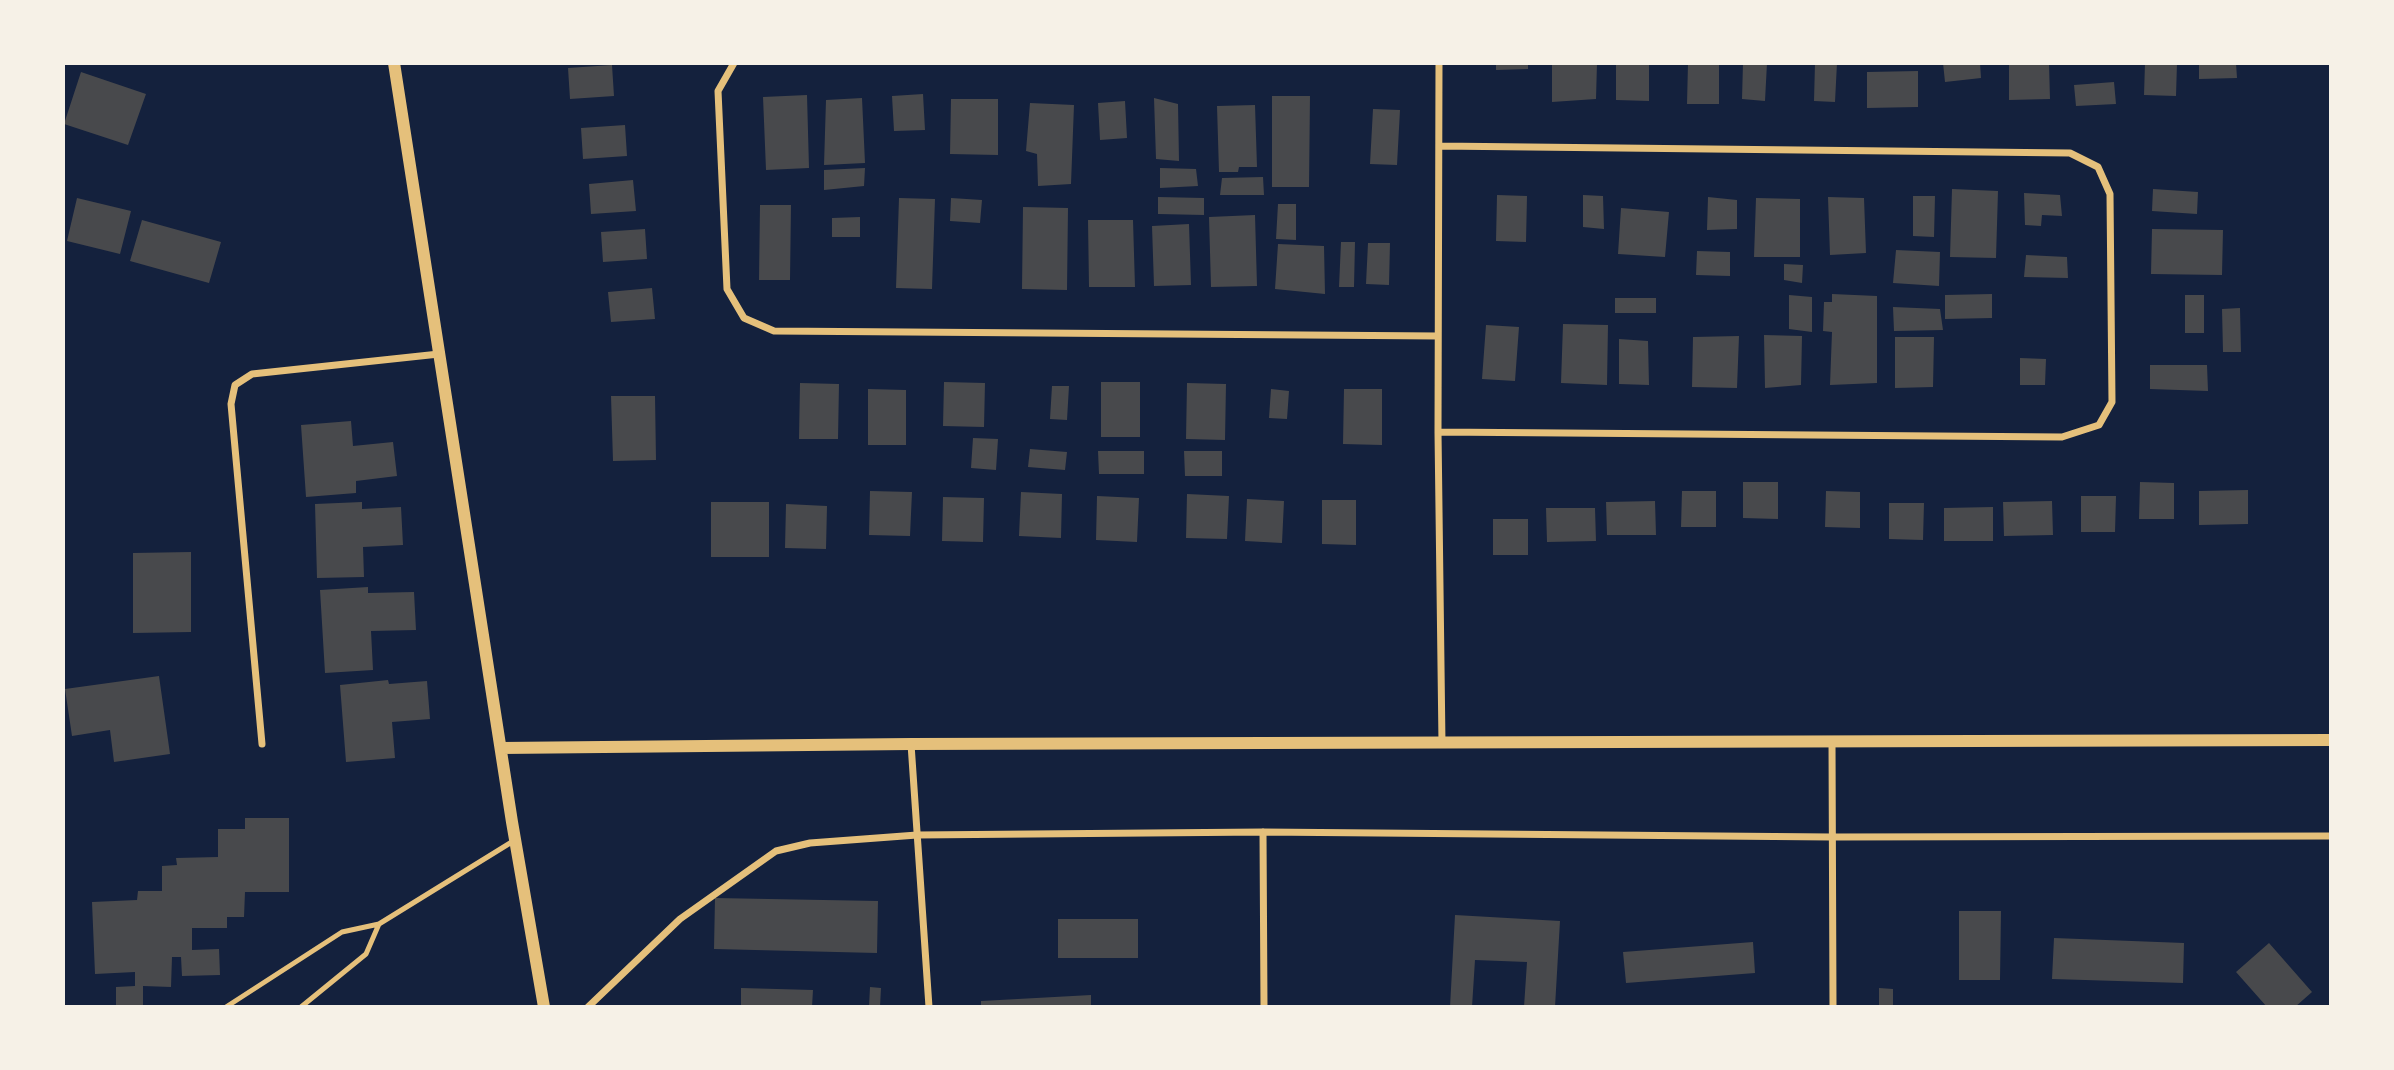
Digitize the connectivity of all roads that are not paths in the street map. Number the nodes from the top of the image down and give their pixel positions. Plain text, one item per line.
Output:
1 (394, 63) edge
2 (734, 63) edge
3 (1439, 63) edge
4 (1439, 146) junction
5 (1438, 336) junction
6 (441, 354) junction
7 (1438, 432) junction
8 (1832, 740) junction
9 (2331, 740) edge
10 (1442, 743) junction
11 (262, 744) dead end
12 (911, 744) junction
13 (501, 748) junction
14 (1263, 832) junction
15 (917, 835) junction
16 (2331, 836) edge
17 (1832, 837) junction
18 (515, 840) junction
19 (379, 924) junction
20 (226, 1007) edge
21 (301, 1007) edge
22 (544, 1007) edge
23 (588, 1007) edge
24 (929, 1007) edge
25 (1264, 1007) edge
26 (1833, 1007) edge

1 - 6 street
2 - 5 street
3 - 4 street
4 - 5 street
4 - 7 street
5 - 7 street
6 - 11 street
6 - 13 street
7 - 10 street
8 - 9 street
8 - 10 street
8 - 17 street
10 - 12 street
12 - 13 street
12 - 15 street
13 - 18 street
14 - 15 street
14 - 17 street
14 - 25 street
15 - 23 street
15 - 24 street
16 - 17 street
17 - 26 street
18 - 19 lane
18 - 22 street
19 - 20 lane
19 - 21 lane

